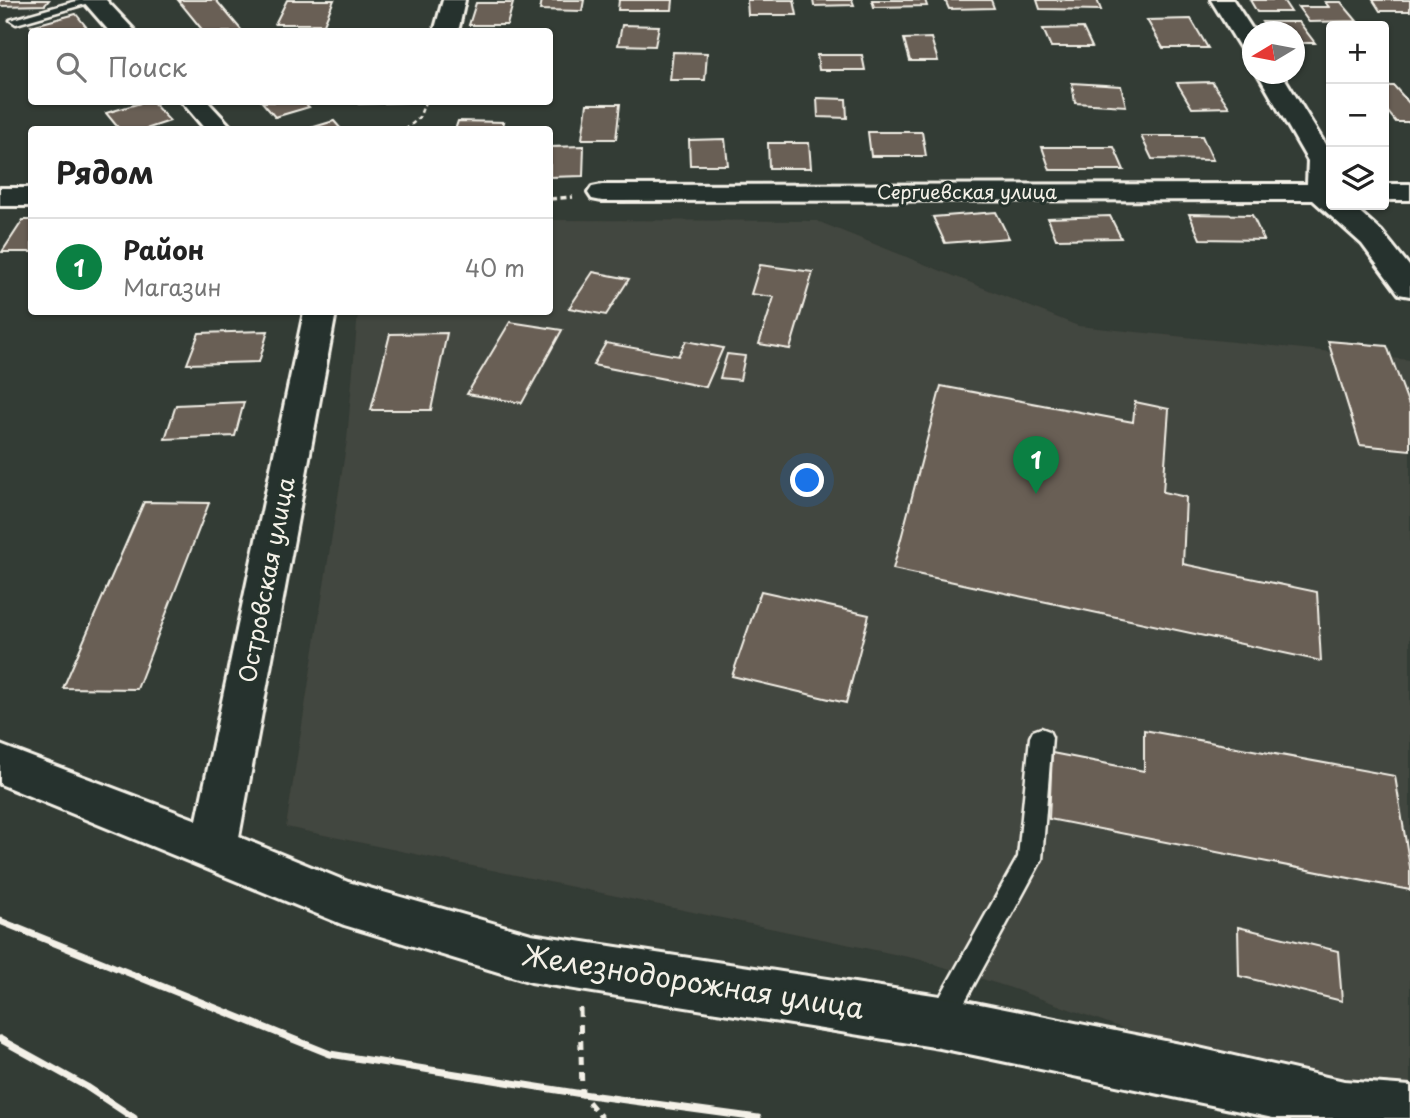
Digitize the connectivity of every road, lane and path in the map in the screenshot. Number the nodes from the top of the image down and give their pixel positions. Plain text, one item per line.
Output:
1 (93, 0) edge
2 (454, 0) edge
3 (1222, 0) edge
4 (16, 20) dead end
5 (120, 28) edge
6 (447, 28) edge
7 (1242, 31) edge
8 (1277, 84) edge
9 (197, 105) edge
10 (424, 105) edge
11 (217, 126) edge
12 (410, 126) edge
13 (1326, 182) edge
14 (1389, 192) edge
15 (1410, 192) edge
16 (602, 193) dead end
17 (0, 197) edge
18 (28, 197) edge
19 (1326, 197) edge
20 (1343, 210) edge
21 (1410, 287) edge
22 (319, 315) edge
23 (1041, 737) dead end
24 (0, 764) edge
25 (214, 848) junction
26 (579, 965) junction
27 (940, 1022) junction
28 (1410, 1112) edge
29 (602, 1118) edge

1 - 4 lane
1 - 5 street
2 - 6 street
3 - 7 street
8 - 13 street
9 - 11 street
10 - 12 path
14 - 15 street
16 - 19 street, Сергиевская улица
17 - 18 street
20 - 21 street
22 - 25 street, Островская улица
23 - 27 lane
24 - 25 street, Железнодорожная улица
25 - 26 street, Железнодорожная улица
26 - 27 street, Железнодорожная улица
26 - 29 path
27 - 28 street, Железнодорожная улица

